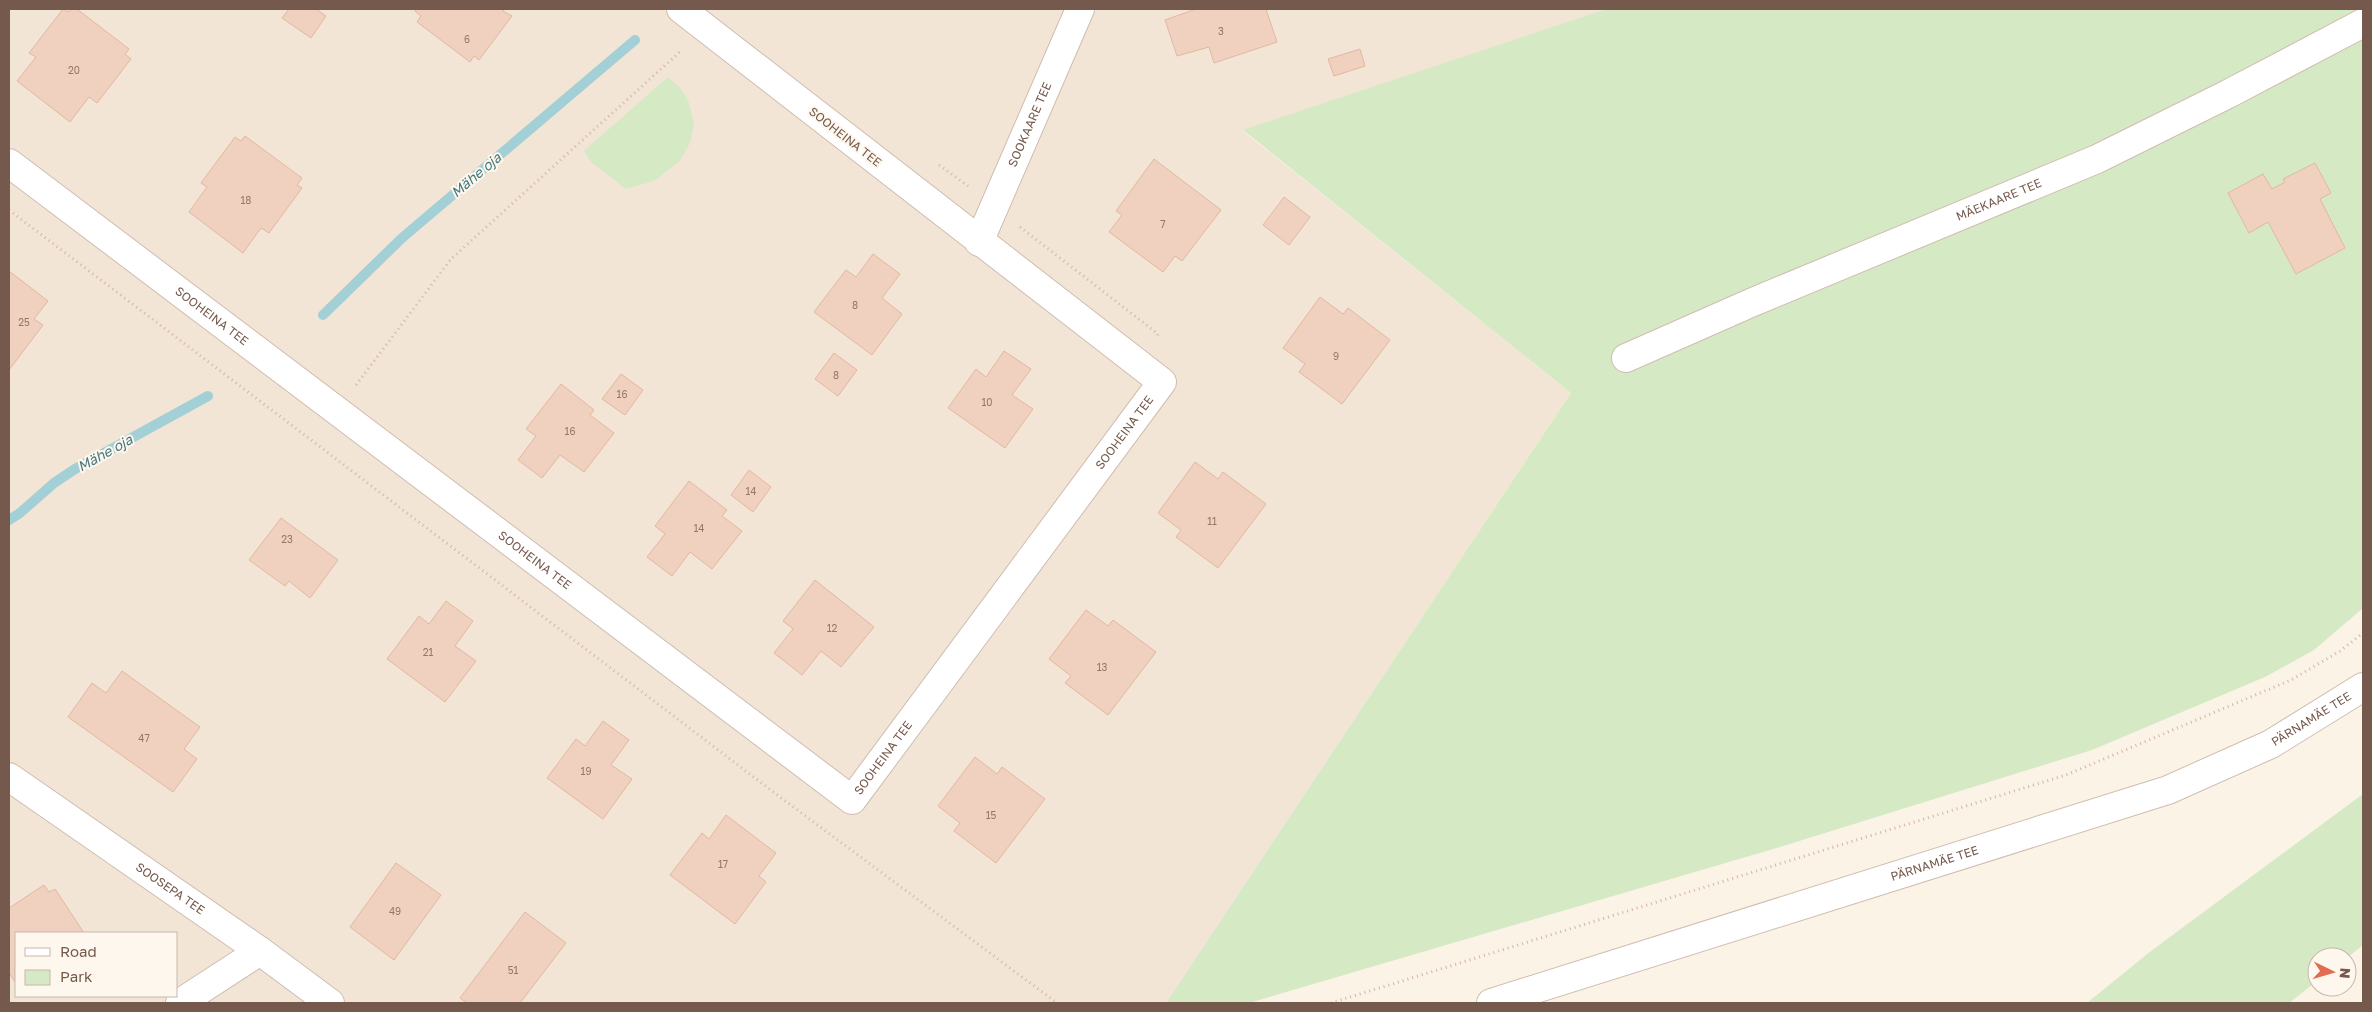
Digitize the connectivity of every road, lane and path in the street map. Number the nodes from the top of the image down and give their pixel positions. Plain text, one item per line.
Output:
1 (681, 9) edge
2 (1080, 9) edge
3 (2363, 23) edge
4 (707, 28) junction
5 (933, 161) dead end
6 (9, 163) edge
7 (996, 208) junction
8 (9, 210) edge
9 (979, 242) junction
10 (1626, 358) dead end
11 (1139, 362) junction
12 (337, 410) junction
13 (312, 440) junction
14 (2363, 633) edge
15 (2363, 687) edge
16 (9, 777) edge
17 (826, 780) junction
18 (801, 812) junction
19 (260, 951) junction
20 (180, 1003) edge
21 (330, 1003) edge
22 (1057, 1003) edge
23 (1331, 1003) edge
24 (1491, 1003) edge

1 - 4 street, SOOHEINA TEE
2 - 7 street, SOOKAARE TEE
3 - 10 street, MÄEKAARE TEE
4 - 9 street, SOOHEINA TEE
4 - 12 path
5 - 7 path
6 - 12 street, SOOHEINA TEE
7 - 9 street, SOOKAARE TEE
7 - 11 path
8 - 13 path
9 - 11 street, SOOHEINA TEE
11 - 17 street, SOOHEINA TEE
12 - 13 path
12 - 17 street, SOOHEINA TEE
13 - 18 path
14 - 23 path
15 - 24 street, PÄRNAMÄE TEE
16 - 19 street, SOOSEPA TEE
17 - 18 path
18 - 22 path
19 - 20 street
19 - 21 street, SOOSEPA TEE

